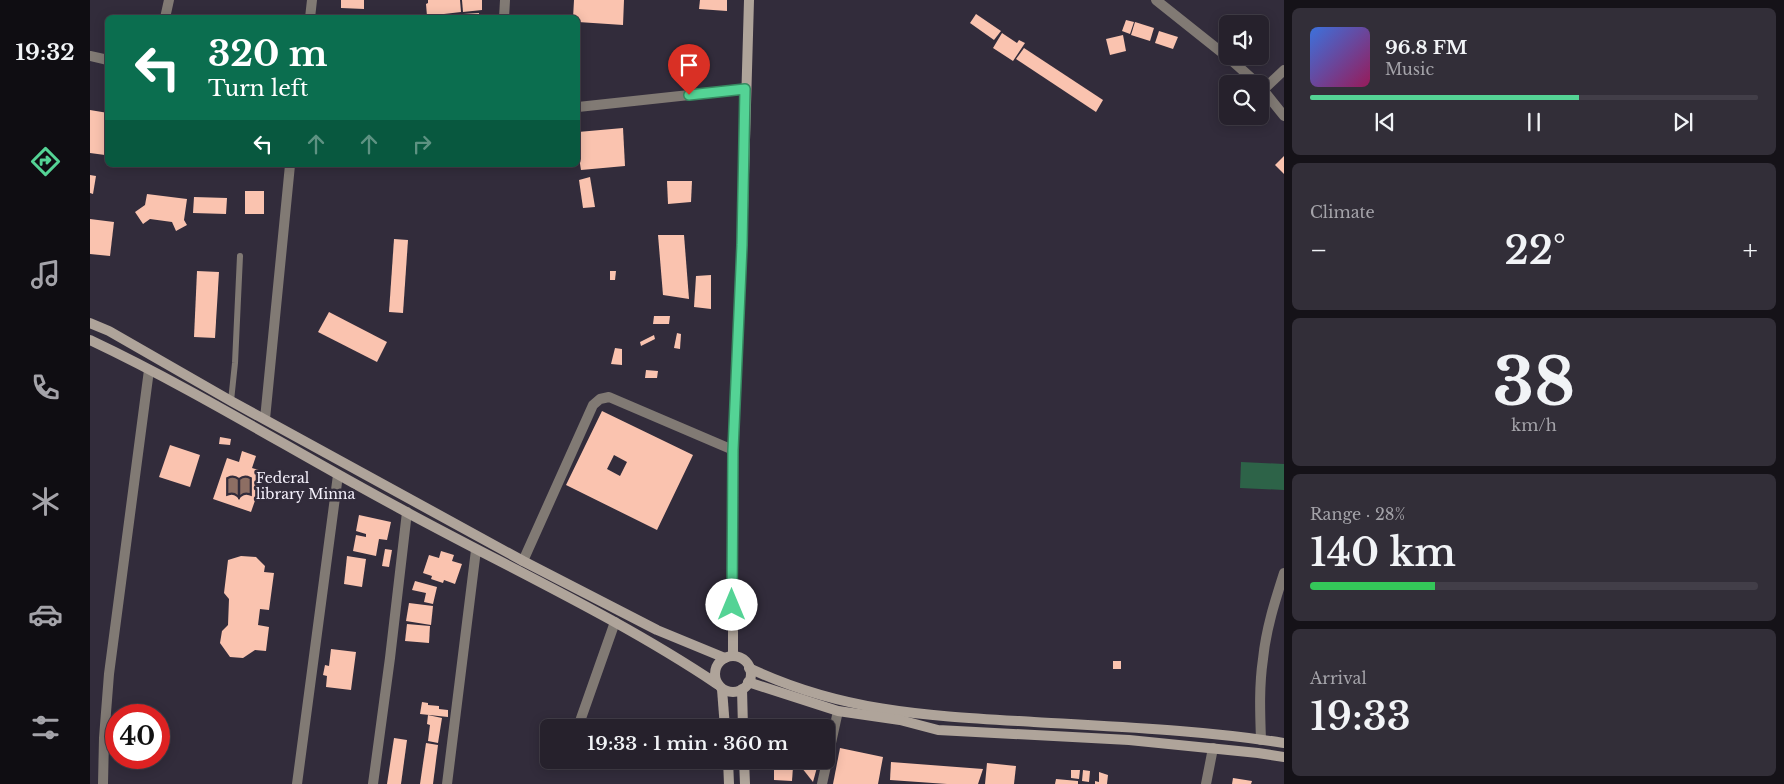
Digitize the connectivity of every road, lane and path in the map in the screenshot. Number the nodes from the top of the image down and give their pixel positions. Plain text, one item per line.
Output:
1 (169, 0) edge
2 (312, 0) edge
3 (505, 0) edge
4 (749, 0) edge
5 (1156, 0) edge
6 (166, 15) edge
7 (310, 15) edge
8 (504, 15) edge
9 (90, 56) edge
10 (105, 59) edge
11 (1284, 70) edge
12 (1248, 75) edge
13 (1269, 80) edge
14 (745, 89) junction
15 (1269, 96) edge
16 (580, 107) edge
17 (1284, 116) edge
18 (290, 167) edge
19 (240, 256) dead end
20 (90, 323) edge
21 (90, 340) edge
22 (149, 370) junction
23 (231, 401) junction
24 (265, 419) junction
25 (733, 450) junction
26 (338, 475) junction
27 (407, 512) junction
28 (476, 550) junction
29 (523, 561) junction
30 (1284, 573) edge
31 (615, 622) junction
32 (729, 657) junction
33 (749, 668) junction
34 (720, 686) junction
35 (745, 686) junction
36 (838, 710) junction
37 (581, 719) edge
38 (725, 719) edge
39 (743, 719) edge
40 (1260, 740) junction
41 (1284, 743) edge
42 (1213, 748) junction
43 (1284, 757) edge
44 (728, 769) edge
45 (744, 769) edge
46 (103, 784) edge
47 (297, 784) edge
48 (373, 784) edge
49 (447, 784) edge
50 (729, 784) edge
51 (745, 784) edge
52 (822, 784) edge
53 (1206, 784) edge

1 - 6 street
2 - 7 street
3 - 8 street
4 - 14 main road
5 - 12 street
9 - 10 street
11 - 13 street
14 - 16 street
14 - 25 main road
15 - 17 street
18 - 24 street
19 - 23 lane
20 - 23 main road
21 - 22 main road
22 - 26 main road
22 - 46 street
23 - 24 main road
24 - 29 main road
25 - 29 street
25 - 32 main road
26 - 27 main road
26 - 47 street
27 - 28 main road
27 - 48 street
28 - 31 main road
28 - 49 street
29 - 32 main road
30 - 40 street
31 - 34 main road
31 - 37 street
32 - 33 main road
32 - 34 main road
33 - 35 main road
33 - 40 main road
34 - 35 main road
34 - 38 main road
35 - 36 main road
35 - 39 main road
36 - 42 main road
36 - 52 street
40 - 41 main road
42 - 43 main road
42 - 53 street
44 - 50 main road
45 - 51 main road

